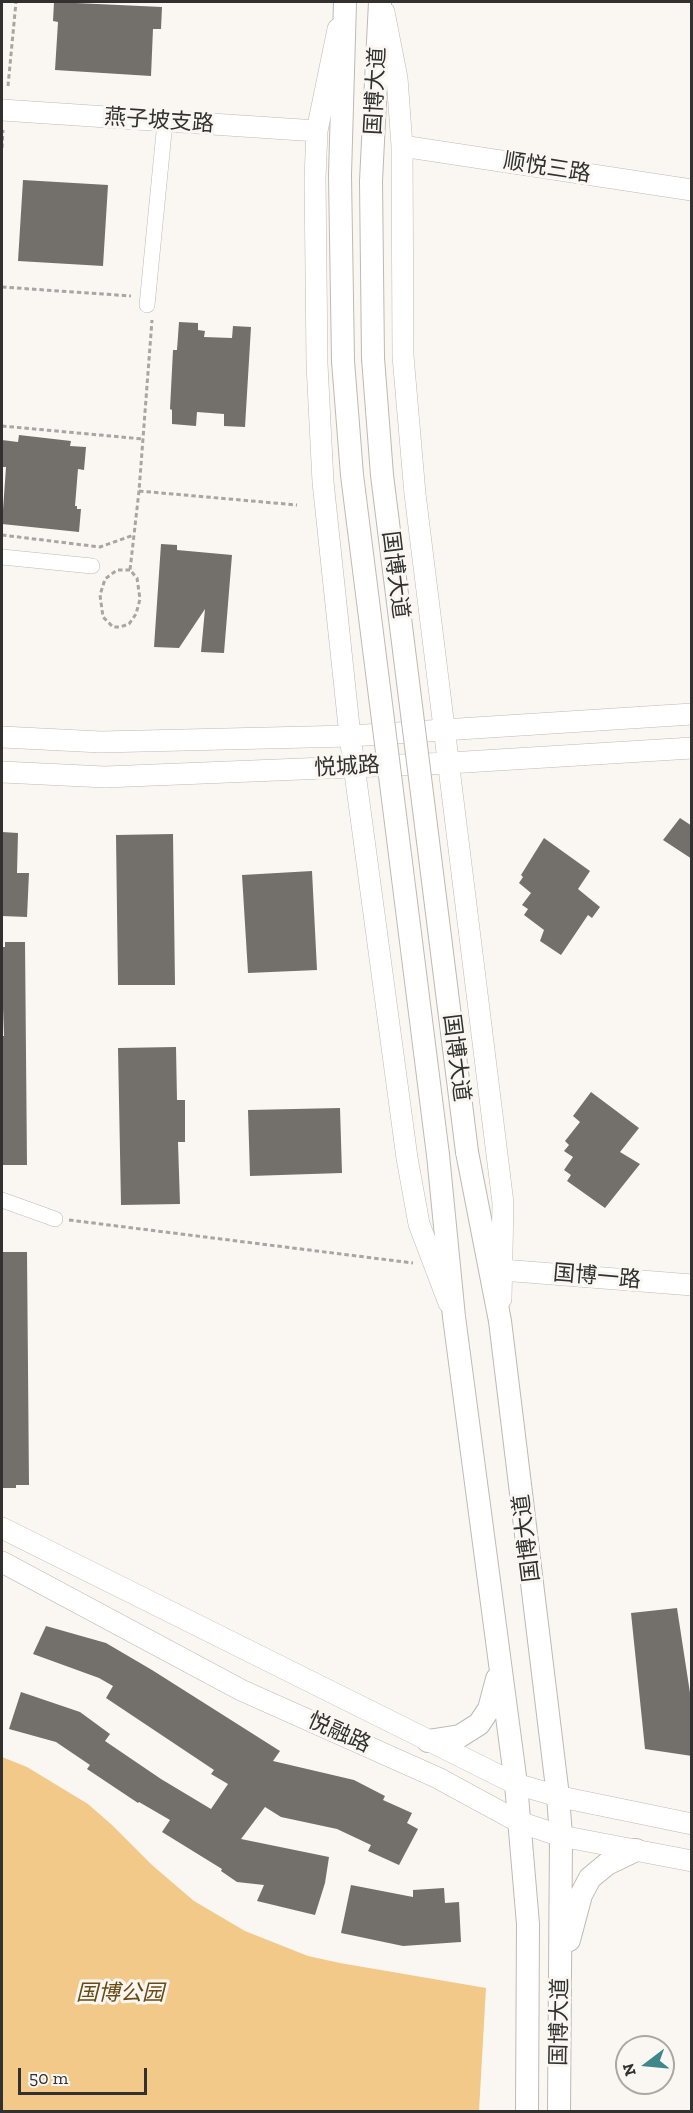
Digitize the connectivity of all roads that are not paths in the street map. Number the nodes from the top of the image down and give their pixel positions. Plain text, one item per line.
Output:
1 (344, 2) edge
2 (381, 2) edge
3 (2, 119) edge
4 (165, 122) junction
5 (317, 131) junction
6 (402, 146) junction
7 (692, 190) edge
8 (147, 305) road end
9 (2, 557) edge
10 (92, 566) dead end
11 (692, 714) edge
12 (445, 730) junction
13 (350, 736) junction
14 (2, 737) edge
15 (692, 748) edge
16 (449, 763) junction
17 (354, 767) junction
18 (2, 772) edge
19 (2, 1200) edge
20 (55, 1219) road end
21 (502, 1270) junction
22 (692, 1285) edge
23 (454, 1317) junction
24 (500, 1321) junction
25 (2, 1528) edge
26 (2, 1562) edge
27 (500, 1669) junction
28 (428, 1741) junction
29 (516, 1785) junction
30 (558, 1796) junction
31 (519, 1822) junction
32 (692, 1824) edge
33 (561, 1836) junction
34 (636, 1850) junction
35 (692, 1861) edge
36 (560, 1970) junction
37 (527, 2112) edge
38 (559, 2112) edge

1 - 5 street
1 - 23 main road, 国博大道, bridge
2 - 6 street
2 - 24 main road, 国博大道, bridge
3 - 4 street, 燕子坡支路
4 - 5 street, 燕子坡支路
4 - 8 street
5 - 13 street
6 - 7 street, 顺悦三路
6 - 12 street
9 - 10 street
11 - 12 street, 悦城路
12 - 13 street, 悦城路
12 - 16 street
13 - 14 street, 悦城路
13 - 17 street
15 - 16 street, 悦城路
16 - 17 street, 悦城路
16 - 21 street
17 - 18 street, 悦城路
17 - 23 street
19 - 20 street
21 - 22 street, 国博一路
21 - 24 street
23 - 27 main road, 国博大道
24 - 30 main road, 国博大道
25 - 28 street, 悦融路
26 - 31 street, 悦融路
27 - 28 main road
27 - 29 main road, 国博大道
28 - 29 street, 悦融路
29 - 30 street, 悦融路
29 - 31 main road, 国博大道
30 - 32 street, 悦融路
30 - 33 main road, 国博大道
31 - 33 street, 悦融路
31 - 37 main road, 国博大道
33 - 34 street, 悦融路
33 - 36 main road, 国博大道
34 - 35 street, 悦融路
34 - 36 main road
36 - 38 main road, 国博大道

